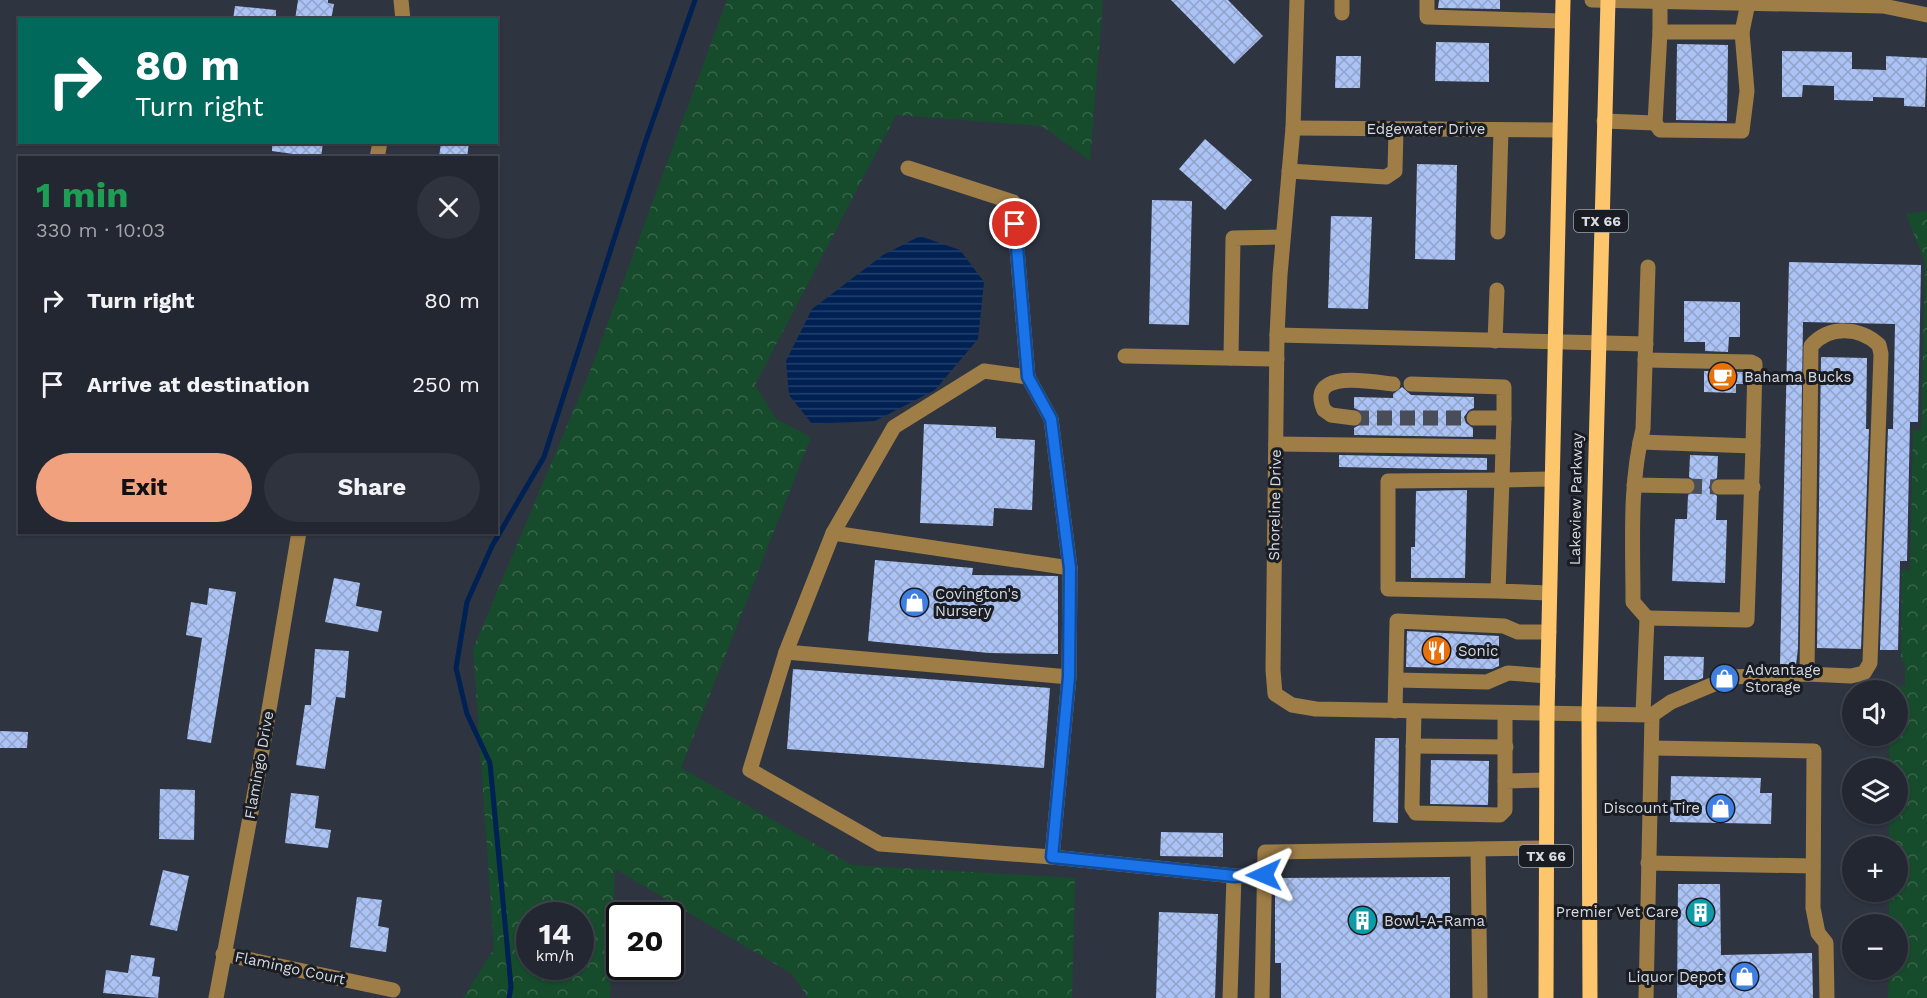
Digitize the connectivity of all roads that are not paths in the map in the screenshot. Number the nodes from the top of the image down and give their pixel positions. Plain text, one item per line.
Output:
1 (401, 0) edge
2 (1296, 0) edge
3 (1427, 0) edge
4 (1563, 0) edge
5 (1592, 0) edge
6 (1608, 0) edge
7 (1643, 1) edge
8 (1660, 2) junction
9 (1754, 2) edge
10 (1883, 3) edge
11 (1927, 15) edge
12 (402, 18) edge
13 (1562, 21) junction
14 (1660, 32) junction
15 (1742, 32) junction
16 (1604, 122) junction
17 (1655, 123) junction
18 (1293, 128) junction
19 (1396, 129) junction
20 (1501, 130) junction
21 (1559, 130) junction
22 (908, 168) dead end
23 (1289, 171) junction
24 (1498, 232) dead end
25 (1283, 237) junction
26 (1648, 267) dead end
27 (1497, 290) dead end
28 (1277, 335) junction
29 (1495, 341) junction
30 (1556, 342) junction
31 (1598, 344) junction
32 (1646, 344) junction
33 (1125, 356) dead end
34 (1231, 358) junction
35 (1277, 359) junction
36 (1645, 360) junction
37 (1028, 377) junction
38 (1393, 384) dead end
39 (1411, 384) dead end
40 (1354, 418) tunnel mouth
41 (1474, 418) tunnel mouth
42 (1504, 418) junction
43 (1640, 442) junction
44 (1276, 444) junction
45 (1753, 446) junction
46 (1503, 447) junction
47 (1551, 479) junction
48 (1502, 480) junction
49 (1634, 485) junction
50 (1687, 486) tunnel mouth
51 (1719, 487) tunnel mouth
52 (1753, 487) junction
53 (833, 533) junction
54 (299, 534) edge
55 (1070, 568) junction
56 (1498, 591) junction
57 (1549, 593) junction
58 (1647, 618) junction
59 (1549, 632) junction
60 (786, 652) junction
61 (1807, 674) junction
62 (1548, 676) junction
63 (1069, 677) junction
64 (1396, 680) junction
65 (1395, 711) junction
66 (1414, 711) junction
67 (1505, 713) junction
68 (1547, 714) junction
69 (1648, 714) junction
70 (1589, 715) junction
71 (1413, 746) junction
72 (1506, 747) junction
73 (1652, 748) junction
74 (1546, 780) junction
75 (1505, 782) junction
76 (1546, 848) junction
77 (1478, 849) junction
78 (1052, 857) junction
79 (1648, 863) junction
80 (1813, 866) junction
81 (1264, 875) junction
82 (1234, 876) junction
83 (222, 954) junction
84 (393, 990) dead end
85 (216, 998) edge
86 (1230, 998) edge
87 (1262, 998) edge
88 (1480, 998) edge
89 (1546, 998) edge
90 (1590, 998) edge
91 (1646, 998) edge
92 (1827, 998) edge

1 - 12 street
2 - 18 street, Shoreline Drive
3 - 13 street
4 - 13 main road, Lakeview Parkway / TX 66
5 - 6 street
6 - 7 street
6 - 16 main road, Lakeview Parkway / TX 66
7 - 8 street
8 - 9 street
8 - 14 street
9 - 10 street
9 - 15 street
10 - 11 street
13 - 21 main road, Lakeview Parkway / TX 66
14 - 15 street
14 - 17 street
15 - 17 street
16 - 17 street
16 - 31 main road, Lakeview Parkway / TX 66
18 - 19 street, Edgewater Drive
18 - 23 street, Shoreline Drive
19 - 20 street, Edgewater Drive
19 - 23 street
20 - 21 street, Edgewater Drive
20 - 24 street
21 - 30 main road, Lakeview Parkway / TX 66
22 - 37 street
23 - 25 street, Shoreline Drive
25 - 28 street, Shoreline Drive
25 - 34 street
26 - 32 street
27 - 29 street
28 - 29 street
28 - 35 street, Shoreline Drive
29 - 30 street
30 - 31 street
30 - 47 main road, Lakeview Parkway / TX 66
31 - 32 street
31 - 70 main road, Lakeview Parkway / TX 66
32 - 36 street
33 - 34 street
34 - 35 street
35 - 44 street, Shoreline Drive
36 - 43 street
36 - 45 street
37 - 53 street
37 - 55 street
38 - 40 street
39 - 42 street
41 - 42 street
42 - 46 street
43 - 45 street
43 - 49 street
44 - 46 street
44 - 65 street, Shoreline Drive
45 - 52 street
46 - 48 street
47 - 48 street
47 - 57 main road, Lakeview Parkway / TX 66
48 - 56 street
48 - 56 street
49 - 50 street
49 - 58 street
51 - 52 street
52 - 58 street
53 - 55 street
53 - 60 street
54 - 83 street, Flamingo Drive
55 - 63 street
56 - 57 street
57 - 59 main road, Lakeview Parkway / TX 66
58 - 69 street
59 - 62 main road, Lakeview Parkway / TX 66
59 - 64 street
60 - 63 street
60 - 78 street
61 - 61 street
61 - 69 street
62 - 64 street
62 - 68 main road, Lakeview Parkway / TX 66
63 - 78 street
64 - 65 street
65 - 66 street, Shoreline Drive
66 - 67 street, Shoreline Drive
66 - 71 street
67 - 68 street, Shoreline Drive
67 - 72 street
68 - 70 street, Shoreline Drive
68 - 74 main road, Lakeview Parkway / TX 66
69 - 70 street, Shoreline Drive
69 - 73 street
70 - 90 main road, Lakeview Parkway / TX 66
71 - 72 street
71 - 75 street
72 - 75 street
73 - 79 street
73 - 80 street
74 - 75 street
74 - 76 main road, Lakeview Parkway / TX 66
76 - 77 street
76 - 89 main road, Lakeview Parkway / TX 66
77 - 81 street
77 - 88 street
78 - 82 street
79 - 80 street
79 - 91 street
80 - 92 street
81 - 82 street
81 - 87 street
82 - 86 street
83 - 84 street, Flamingo Court
83 - 85 street, Flamingo Drive

